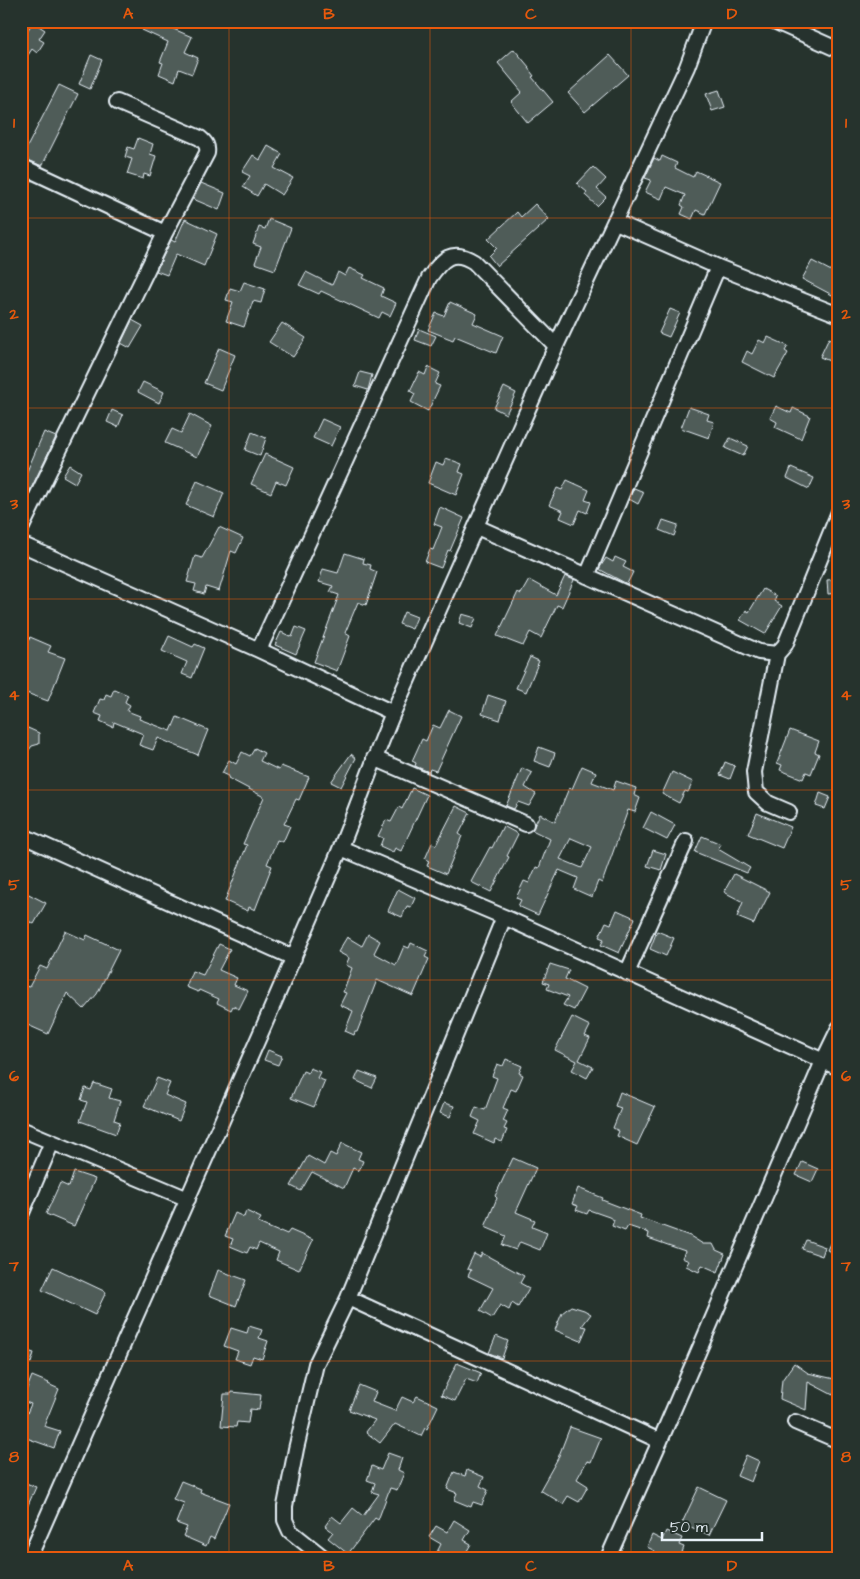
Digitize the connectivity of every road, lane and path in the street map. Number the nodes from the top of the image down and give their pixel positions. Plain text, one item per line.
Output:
1 (704, 21) edge
2 (774, 21) edge
3 (839, 50) edge
4 (117, 102) dead end
5 (21, 166) edge
6 (616, 222) junction
7 (165, 233) junction
8 (718, 267) junction
9 (839, 315) edge
10 (556, 346) junction
11 (839, 512) edge
12 (477, 527) junction
13 (21, 529) edge
14 (21, 544) edge
15 (587, 576) junction
16 (259, 650) junction
17 (777, 654) junction
18 (393, 713) junction
19 (374, 758) junction
20 (789, 812) dead end
21 (526, 824) dead end
22 (21, 835) edge
23 (686, 841) dead end
24 (341, 848) junction
25 (504, 917) junction
26 (294, 958) junction
27 (627, 973) junction
28 (839, 1028) edge
29 (823, 1061) junction
30 (839, 1068) edge
31 (21, 1129) edge
32 (52, 1142) junction
33 (188, 1199) junction
34 (21, 1215) edge
35 (348, 1298) junction
36 (795, 1422) dead end
37 (660, 1441) junction
38 (839, 1441) edge
39 (29, 1558) edge
40 (324, 1558) edge
41 (608, 1558) edge

1 - 6 street
2 - 3 street
4 - 7 street
5 - 7 street
6 - 8 street
6 - 10 street
7 - 13 street
8 - 9 street
8 - 15 street
10 - 12 street
10 - 16 street
11 - 17 street
12 - 15 street
12 - 18 street
14 - 16 street
15 - 17 street
16 - 18 street
17 - 20 street
18 - 19 street
19 - 21 street
19 - 24 street
22 - 26 street
23 - 27 street
24 - 25 street
24 - 26 street
25 - 27 street
25 - 35 street
26 - 33 street
27 - 29 street
28 - 29 street
29 - 30 street
29 - 37 street
31 - 32 street
32 - 33 street
32 - 34 street
33 - 39 street
35 - 37 street
35 - 40 street
36 - 38 street
37 - 41 street

